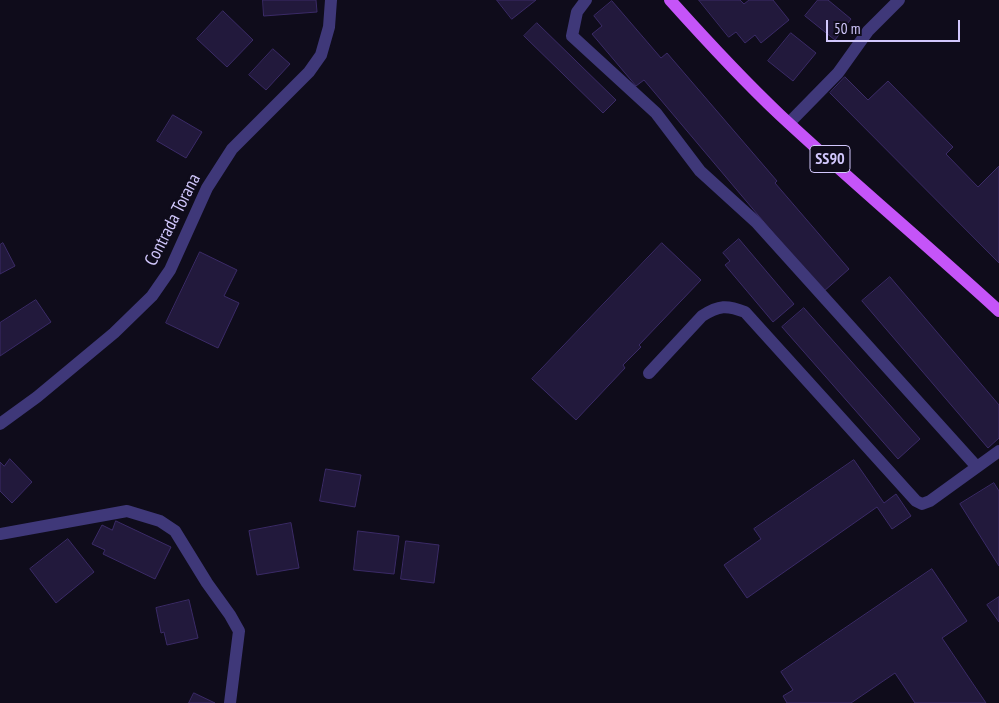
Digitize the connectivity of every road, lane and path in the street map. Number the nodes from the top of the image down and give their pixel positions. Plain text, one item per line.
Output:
1 (331, 0) edge
2 (586, 0) edge
3 (670, 0) edge
4 (899, 0) edge
5 (789, 123) junction
6 (999, 311) edge
7 (649, 373) dead end
8 (0, 424) edge
9 (999, 451) edge
10 (977, 467) junction
11 (0, 534) edge
12 (230, 703) edge

1 - 8 street, Contrada Torana
2 - 10 street
3 - 5 main road, SS90
4 - 5 street
5 - 6 main road, SS90
7 - 10 street
9 - 10 street
11 - 12 street

